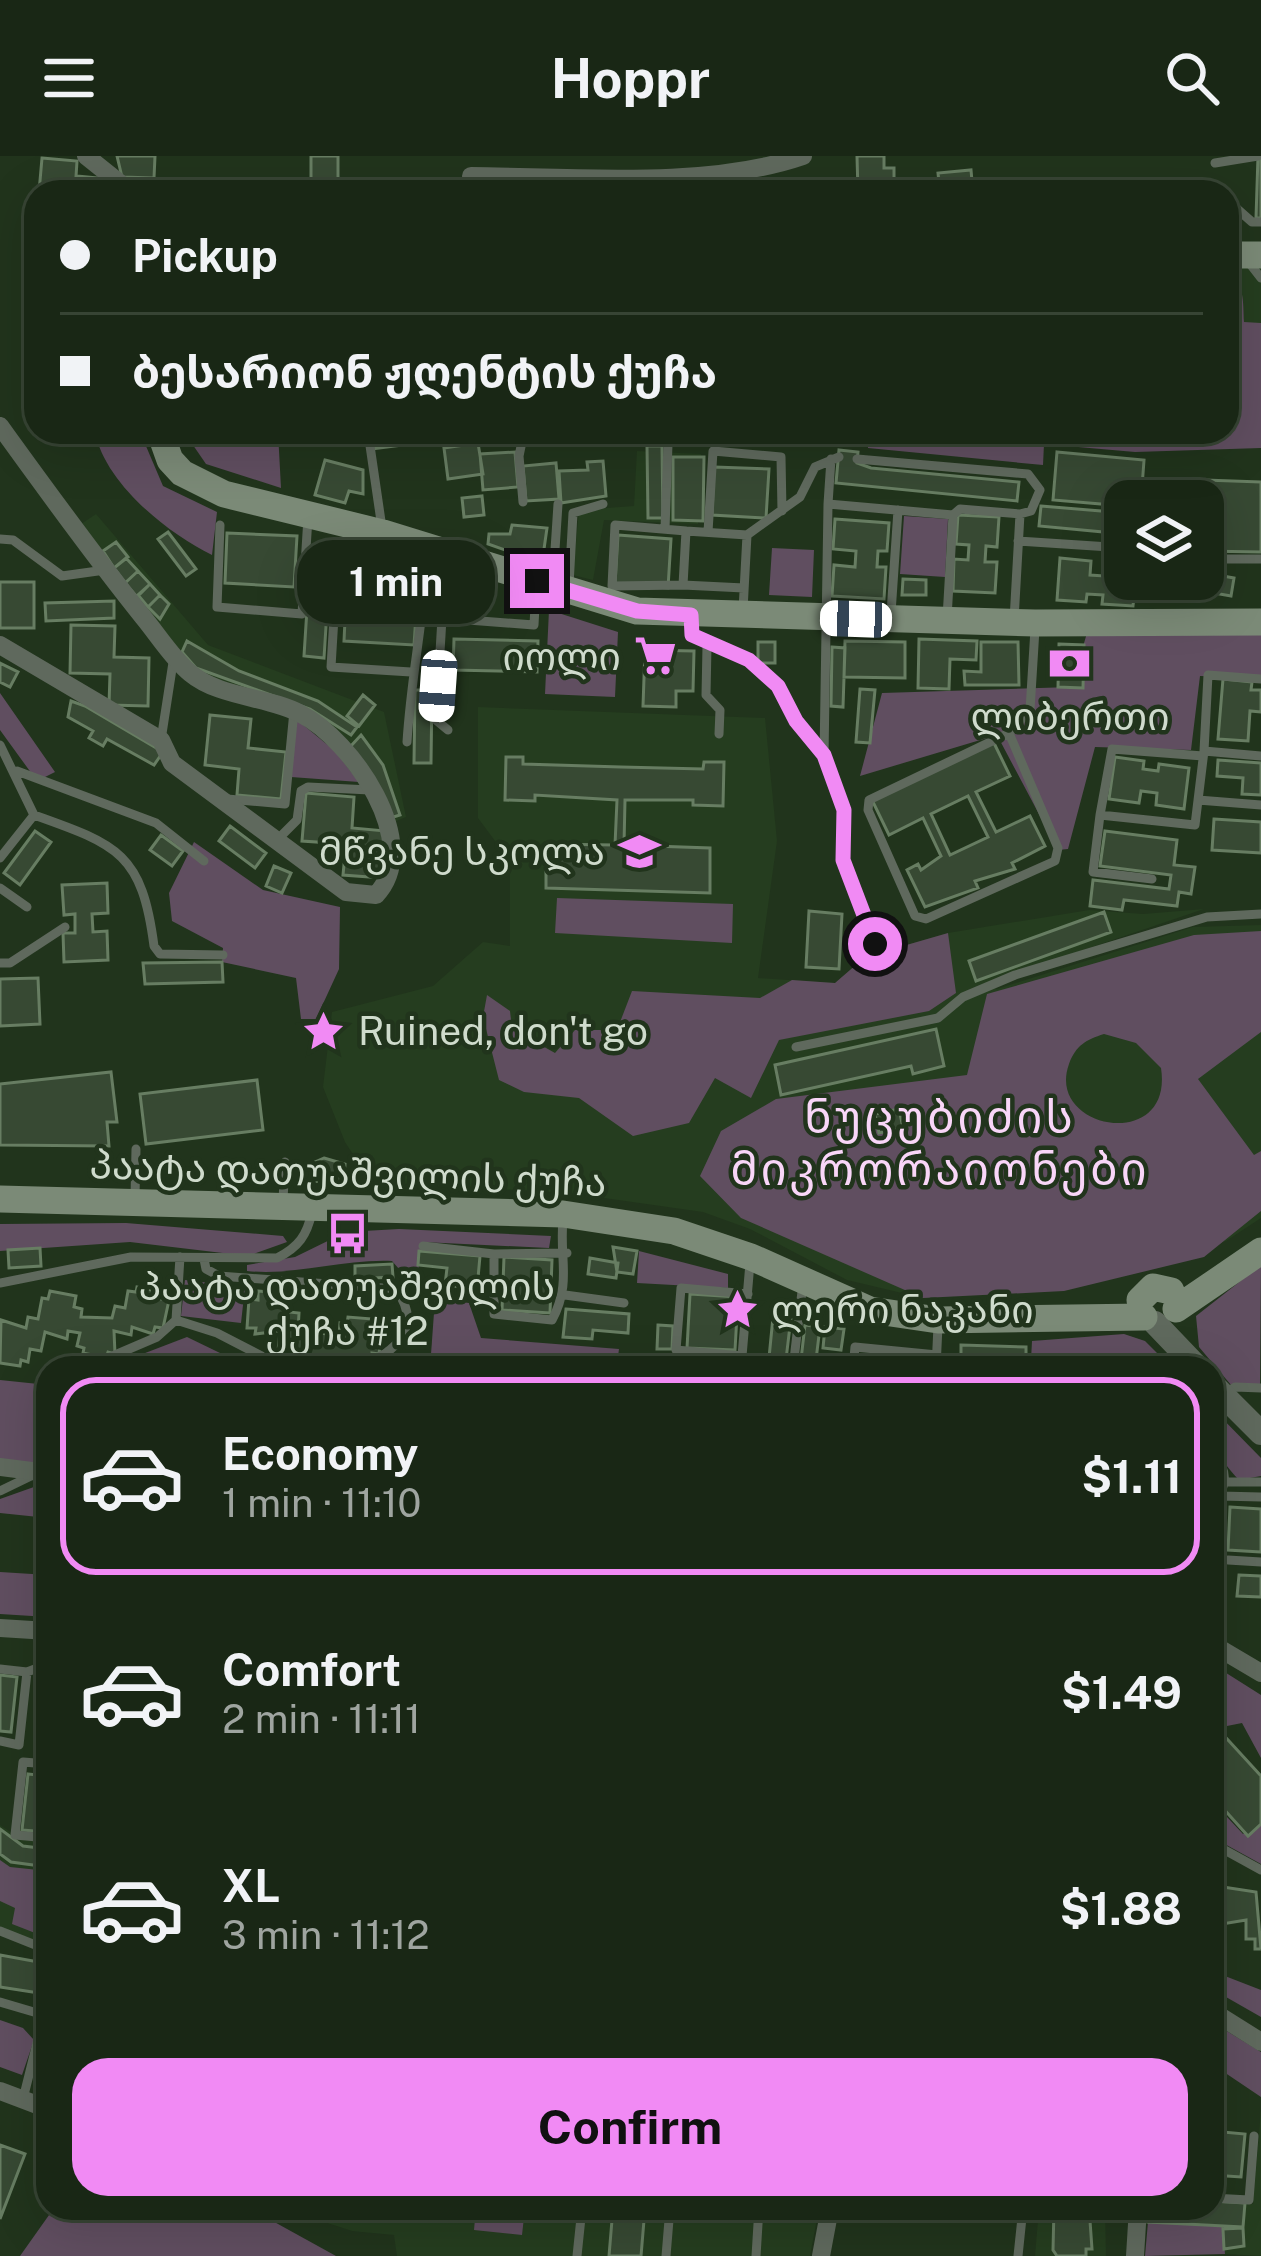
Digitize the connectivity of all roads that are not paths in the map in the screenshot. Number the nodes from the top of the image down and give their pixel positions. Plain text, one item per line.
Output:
1 (86, 156) edge
2 (802, 156) edge
3 (1258, 156) edge
4 (1215, 163) dead end
5 (471, 176) dead end
6 (115, 180) edge
7 (0, 426) edge
8 (164, 444) edge
9 (370, 444) edge
10 (524, 444) edge
11 (668, 444) dead end
12 (857, 459) dead end
13 (1054, 479) dead end
14 (1039, 483) junction
15 (523, 502) dead end
16 (558, 504) dead end
17 (603, 504) dead end
18 (828, 504) junction
19 (898, 510) junction
20 (782, 511) junction
21 (308, 514) junction
22 (1020, 514) junction
23 (953, 515) junction
24 (220, 525) dead end
25 (665, 529) junction
26 (686, 531) junction
27 (708, 532) junction
28 (383, 533) junction
29 (747, 536) junction
30 (0, 539) edge
31 (1018, 541) junction
32 (1104, 547) edge
33 (428, 548) junction
34 (1224, 559) edge
35 (1261, 559) edge
36 (337, 567) dead end
37 (105, 570) junction
38 (552, 585) junction
39 (683, 585) junction
40 (744, 602) junction
41 (691, 615) junction
42 (822, 618) junction
43 (891, 620) junction
44 (946, 621) junction
45 (1261, 622) edge
46 (1024, 623) junction
47 (0, 645) edge
48 (707, 646) junction
49 (174, 655) junction
50 (411, 672) junction
51 (1261, 679) edge
52 (294, 710) junction
53 (448, 730) dead end
54 (1009, 733) junction
55 (719, 734) dead end
56 (161, 740) junction
57 (407, 742) dead end
58 (0, 745) edge
59 (1204, 754) junction
60 (824, 755) junction
61 (1261, 756) edge
62 (17, 771) junction
63 (370, 790) junction
64 (216, 798) junction
65 (1198, 800) junction
66 (1261, 806) edge
67 (1100, 814) junction
68 (34, 815) junction
69 (275, 842) junction
70 (0, 858) edge
71 (204, 861) dead end
72 (1152, 879) dead end
73 (0, 888) edge
74 (27, 907) dead end
75 (1261, 914) edge
76 (64, 927) dead end
77 (875, 944) dead end
78 (223, 955) dead end
79 (0, 963) edge
80 (796, 1047) dead end
81 (136, 1149) dead end
82 (285, 1162) dead end
83 (0, 1199) edge
84 (135, 1202) junction
85 (282, 1206) junction
86 (314, 1206) junction
87 (563, 1214) junction
88 (423, 1246) dead end
89 (567, 1253) junction
90 (494, 1254) junction
91 (180, 1257) junction
92 (751, 1257) junction
93 (1253, 1257) edge
94 (204, 1259) junction
95 (0, 1283) edge
96 (803, 1283) junction
97 (748, 1294) junction
98 (565, 1295) junction
99 (624, 1304) dead end
100 (1159, 1310) junction
101 (176, 1320) junction
102 (938, 1320) junction
103 (937, 1355) joint
104 (113, 1356) edge
105 (262, 1356) edge
106 (385, 1356) edge
107 (794, 1356) edge
108 (854, 1356) edge
109 (1190, 1356) edge
110 (1261, 1388) edge
111 (1224, 1389) edge
112 (1224, 1397) edge
113 (1261, 1433) edge
114 (1224, 1465) edge
115 (0, 1467) edge
116 (36, 1472) edge
117 (36, 1476) edge
118 (1226, 1482) junction
119 (1261, 1482) edge
120 (1224, 1487) edge
121 (0, 1491) edge
122 (1224, 1496) edge
123 (1261, 1497) edge
124 (1228, 1560) dead end
125 (1261, 1562) edge
126 (0, 1628) edge
127 (36, 1630) edge
128 (1224, 1651) edge
129 (0, 1669) edge
130 (36, 1669) edge
131 (27, 1672) junction
132 (1261, 1673) edge
133 (0, 1741) edge
134 (36, 1764) edge
135 (36, 1837) edge
136 (1224, 1850) edge
137 (1261, 1870) edge
138 (0, 1931) edge
139 (36, 1945) edge
140 (0, 2002) edge
141 (36, 2013) edge
142 (1224, 2019) edge
143 (1261, 2042) edge
144 (36, 2072) edge
145 (0, 2091) edge
146 (23, 2099) junction
147 (36, 2104) edge
148 (1254, 2136) dead end
149 (1224, 2199) edge
150 (581, 2220) edge
151 (669, 2220) edge
152 (758, 2220) edge
153 (828, 2220) edge
154 (1022, 2220) edge
155 (1138, 2220) edge
156 (577, 2256) edge
157 (666, 2256) edge
158 (755, 2256) edge
159 (821, 2256) edge
160 (1018, 2256) edge
161 (1136, 2256) edge

1 - 6 street
2 - 5 street
3 - 4 lane
7 - 37 street
8 - 21 main road
9 - 28 lane
10 - 15 lane
11 - 25 lane
12 - 14 lane
13 - 14 lane
14 - 22 lane
16 - 38 lane
17 - 38 lane
18 - 19 lane
18 - 20 lane
18 - 42 lane
19 - 23 lane
19 - 43 lane
20 - 27 lane
20 - 29 lane
21 - 24 lane
21 - 28 main road
22 - 23 lane
22 - 31 lane
23 - 44 lane
25 - 26 lane
25 - 39 lane
26 - 27 lane
26 - 39 lane
27 - 29 lane
28 - 33 main road
29 - 40 lane
30 - 37 lane
31 - 32 lane
31 - 46 lane
33 - 38 main road
33 - 50 lane
34 - 35 lane
36 - 50 lane
37 - 49 street
38 - 41 main road
38 - 53 lane
39 - 40 lane
40 - 41 main road
40 - 42 main road
41 - 48 lane
42 - 43 main road
42 - 60 lane
43 - 44 main road
44 - 46 main road
45 - 46 main road
46 - 54 lane
47 - 56 street
48 - 55 lane
48 - 60 lane
49 - 52 street
49 - 56 lane
50 - 57 lane
51 - 59 lane
52 - 63 street
52 - 64 lane
54 - 54 lane
56 - 64 street
58 - 62 lane
59 - 61 lane
59 - 65 lane
59 - 67 lane
60 - 77 lane
62 - 68 lane
62 - 71 lane
63 - 69 lane
63 - 69 street
64 - 69 street
65 - 66 lane
65 - 67 lane
67 - 72 lane
68 - 70 lane
68 - 78 lane
73 - 74 lane
75 - 80 lane
76 - 79 lane
81 - 84 lane
82 - 85 lane
83 - 84 main road, პაატა დათუაშვილის ქუჩა
84 - 85 main road, პაატა დათუაშვილის ქუჩა
85 - 86 main road, პაატა დათუაშვილის ქუჩა
86 - 87 main road, პაატა დათუაშვილის ქუჩა
86 - 94 lane
87 - 89 lane
87 - 92 main road, პაატა დათუაშვილის ქუჩა
88 - 90 lane
89 - 90 lane
89 - 98 lane
90 - 98 lane
91 - 94 lane
91 - 95 lane
91 - 101 lane
92 - 96 main road, პაატა დათუაშვილის ქუჩა
92 - 97 lane
93 - 100 main road
94 - 106 lane
96 - 102 main road, პაატა დათუაშვილის ქუჩა
96 - 107 lane
97 - 97 lane
98 - 99 lane
100 - 102 main road, პაატა დათუაშვილის ქუჩა
100 - 109 street
101 - 104 lane
101 - 105 lane
102 - 103 lane
103 - 108 lane
110 - 111 lane
112 - 113 street
114 - 118 lane
115 - 116 street
117 - 121 lane
118 - 119 lane
118 - 120 lane
122 - 123 lane
124 - 125 lane
126 - 127 street
128 - 132 street
129 - 131 lane
130 - 131 lane
131 - 133 lane
134 - 135 lane
136 - 137 lane
138 - 139 lane
140 - 141 lane
142 - 143 street
144 - 146 lane
145 - 146 street
146 - 147 street
148 - 149 lane
150 - 156 lane
151 - 157 lane
152 - 158 lane
153 - 159 street
154 - 160 lane
155 - 161 street

